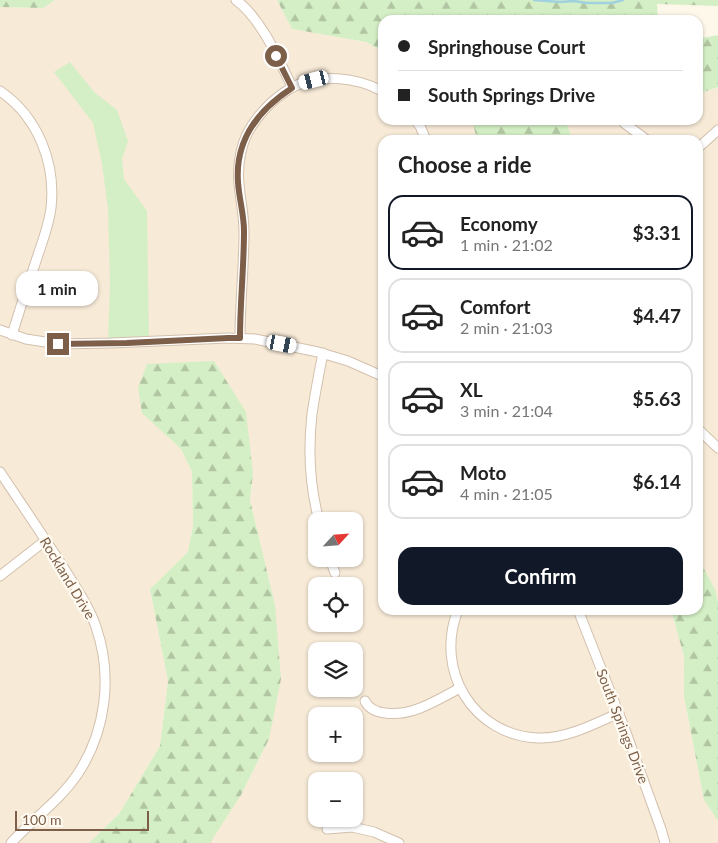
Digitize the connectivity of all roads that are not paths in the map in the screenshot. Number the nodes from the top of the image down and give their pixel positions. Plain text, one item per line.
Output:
1 (236, 0) edge
2 (292, 88) junction
3 (378, 88) edge
4 (0, 91) edge
5 (627, 125) edge
6 (718, 130) edge
7 (640, 135) edge
8 (703, 144) edge
9 (0, 330) edge
10 (12, 335) junction
11 (240, 338) junction
12 (324, 353) junction
13 (378, 374) edge
14 (703, 434) edge
15 (718, 448) edge
16 (0, 472) edge
17 (318, 512) edge
18 (46, 540) junction
19 (333, 568) edge
20 (335, 573) dead end
21 (0, 576) edge
22 (456, 615) edge
23 (580, 615) edge
24 (460, 688) junction
25 (365, 701) dead end
26 (619, 713) junction
27 (327, 829) dead end
28 (11, 843) edge
29 (399, 843) edge
30 (665, 843) edge

1 - 2 street
2 - 3 street
2 - 11 street
4 - 10 street
5 - 7 street
6 - 8 street
9 - 10 street
10 - 11 street
11 - 12 street
12 - 13 street
12 - 17 street
14 - 15 street
16 - 18 street, Rockland Drive
18 - 21 street
18 - 28 street, Rockland Drive
19 - 20 street
22 - 24 street
23 - 26 street, South Springs Drive
24 - 25 street
24 - 26 street
26 - 30 street, South Springs Drive
27 - 29 street

